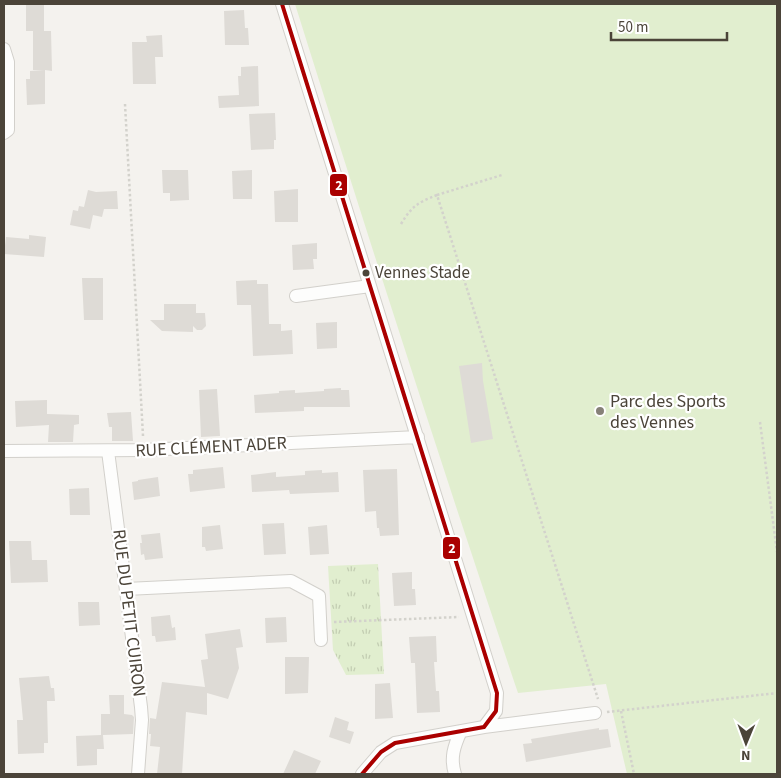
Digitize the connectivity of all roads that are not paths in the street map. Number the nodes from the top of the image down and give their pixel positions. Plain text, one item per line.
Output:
1 (282, 4) edge
2 (4, 49) edge
3 (4, 133) edge
4 (370, 286) junction
5 (296, 296) dead end
6 (418, 437) junction
7 (4, 451) edge
8 (108, 451) junction
9 (126, 589) junction
10 (321, 640) dead end
11 (599, 713) road end
12 (484, 727) junction
13 (461, 731) junction
14 (138, 774) edge
15 (362, 774) edge
16 (455, 774) edge

1 - 4 street
2 - 3 street
4 - 5 street
4 - 6 street
6 - 8 street, RUE CLÉMENT ADER
6 - 12 street
7 - 8 street, RUE CLÉMENT ADER
8 - 9 street, RUE DU PETIT CUIRON
9 - 10 street
9 - 14 street, RUE DU PETIT CUIRON
11 - 12 street
12 - 13 street
13 - 15 street
13 - 16 street

